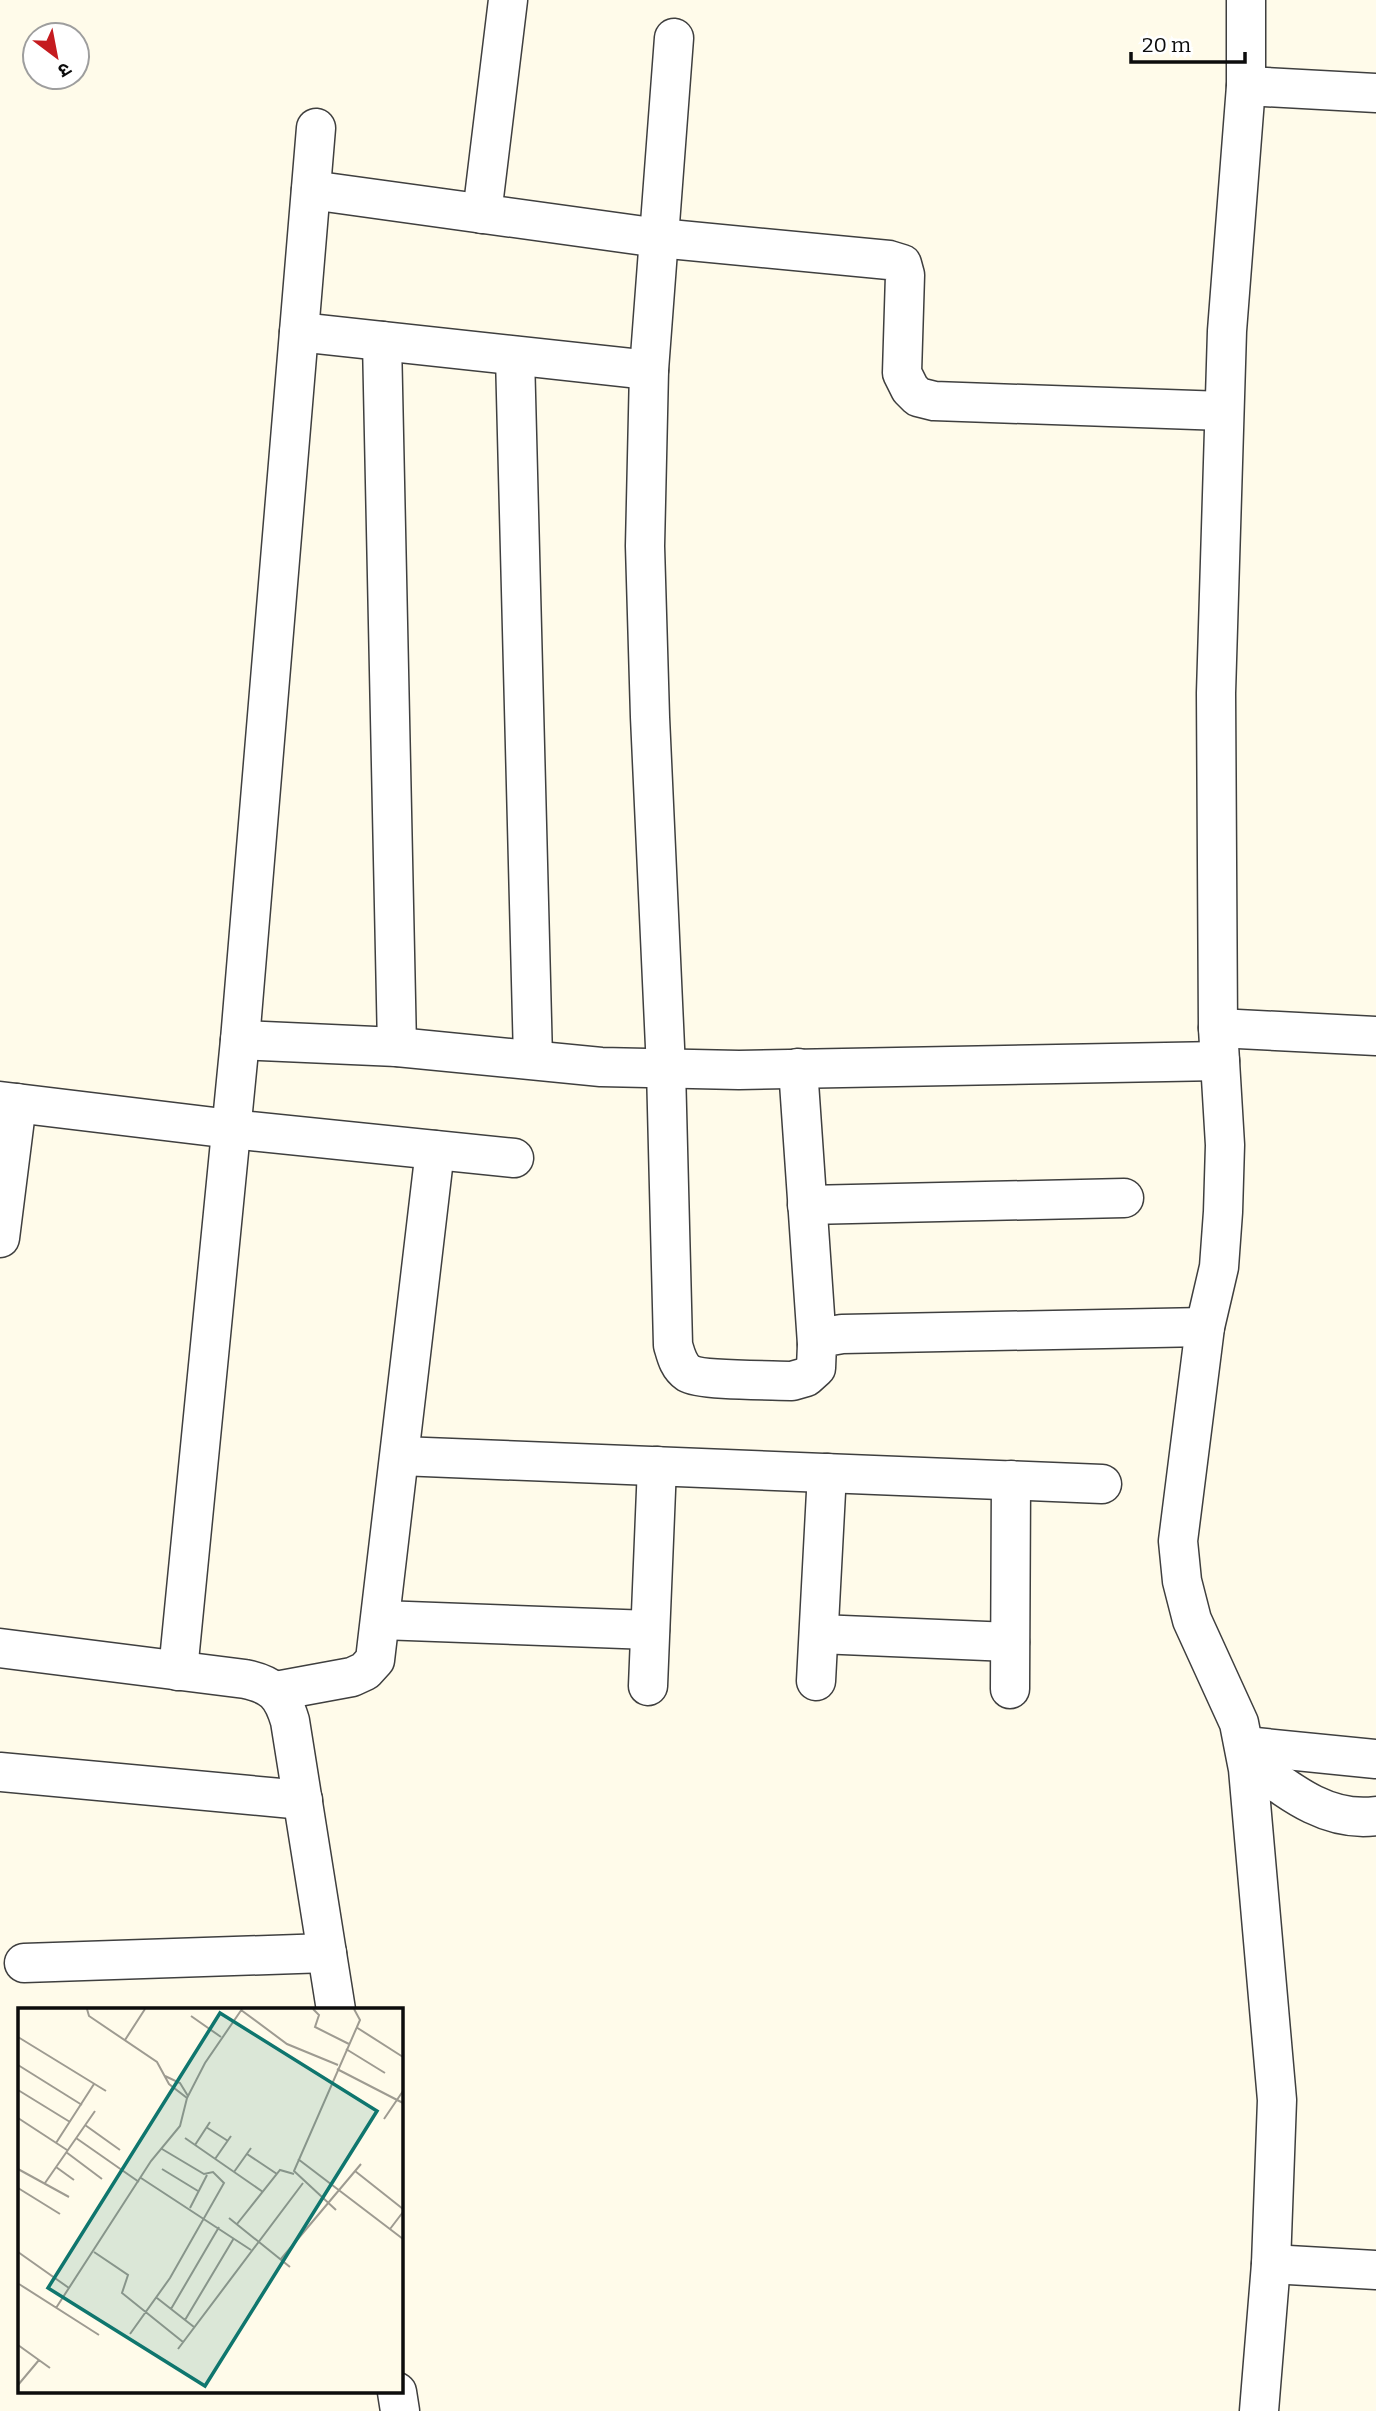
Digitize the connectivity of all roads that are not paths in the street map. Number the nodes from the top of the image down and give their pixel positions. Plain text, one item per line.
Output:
1 (508, 0) edge
2 (1247, 0) edge
3 (674, 38) dead end
4 (1246, 86) junction
5 (1376, 93) edge
6 (316, 128) dead end
7 (311, 190) junction
8 (482, 214) junction
9 (659, 238) junction
10 (299, 332) junction
11 (382, 341) junction
12 (515, 356) junction
13 (649, 370) junction
14 (1224, 411) junction
15 (1376, 1036) edge
16 (240, 1040) junction
17 (1219, 1044) junction
18 (397, 1047) junction
19 (533, 1059) junction
20 (798, 1068) junction
21 (666, 1069) junction
22 (8, 1102) edge
23 (231, 1129) junction
24 (435, 1150) junction
25 (514, 1157) dead end
26 (1124, 1198) dead end
27 (807, 1205) junction
28 (0, 1238) edge
29 (1205, 1327) junction
30 (817, 1344) junction
31 (400, 1456) junction
32 (657, 1466) junction
33 (827, 1473) junction
34 (1011, 1480) junction
35 (1102, 1484) dead end
36 (381, 1620) junction
37 (650, 1630) junction
38 (819, 1634) junction
39 (1010, 1642) junction
40 (0, 1648) edge
41 (178, 1671) junction
42 (816, 1681) dead end
43 (648, 1686) dead end
44 (1010, 1689) dead end
45 (276, 1691) junction
46 (1246, 1753) junction
47 (1376, 1759) edge
48 (0, 1772) edge
49 (303, 1800) junction
50 (1376, 1816) edge
51 (327, 1954) junction
52 (24, 1963) dead end
53 (336, 2008) edge
54 (1271, 2264) junction
55 (1376, 2270) edge
56 (1259, 2411) edge

1 - 8 street
2 - 4 street
3 - 9 street
4 - 5 street
4 - 14 street
6 - 7 street
7 - 8 street
7 - 10 street
8 - 9 street
9 - 13 street
9 - 14 street
10 - 11 street
10 - 16 street
11 - 12 street
11 - 18 street
12 - 13 street
12 - 19 street
13 - 21 street
14 - 17 street
15 - 17 street
16 - 18 street
16 - 23 street
17 - 20 street
17 - 29 street
18 - 19 street
19 - 21 street
20 - 21 street
20 - 27 street
21 - 30 street
22 - 23 street
22 - 28 street
23 - 24 street
23 - 41 street
24 - 25 street
24 - 31 street
26 - 27 street
27 - 30 street
29 - 30 street
29 - 46 street
31 - 32 street
31 - 36 street
32 - 33 street
32 - 37 street
33 - 34 street
33 - 38 street
34 - 35 street
34 - 39 street
36 - 37 street
36 - 45 street
37 - 43 street
38 - 39 street
38 - 42 street
39 - 44 street
40 - 41 street
41 - 45 street
45 - 49 street
46 - 47 street
46 - 50 street
46 - 54 street
48 - 49 street
49 - 51 street
51 - 52 street
51 - 53 street
54 - 55 street
54 - 56 street

